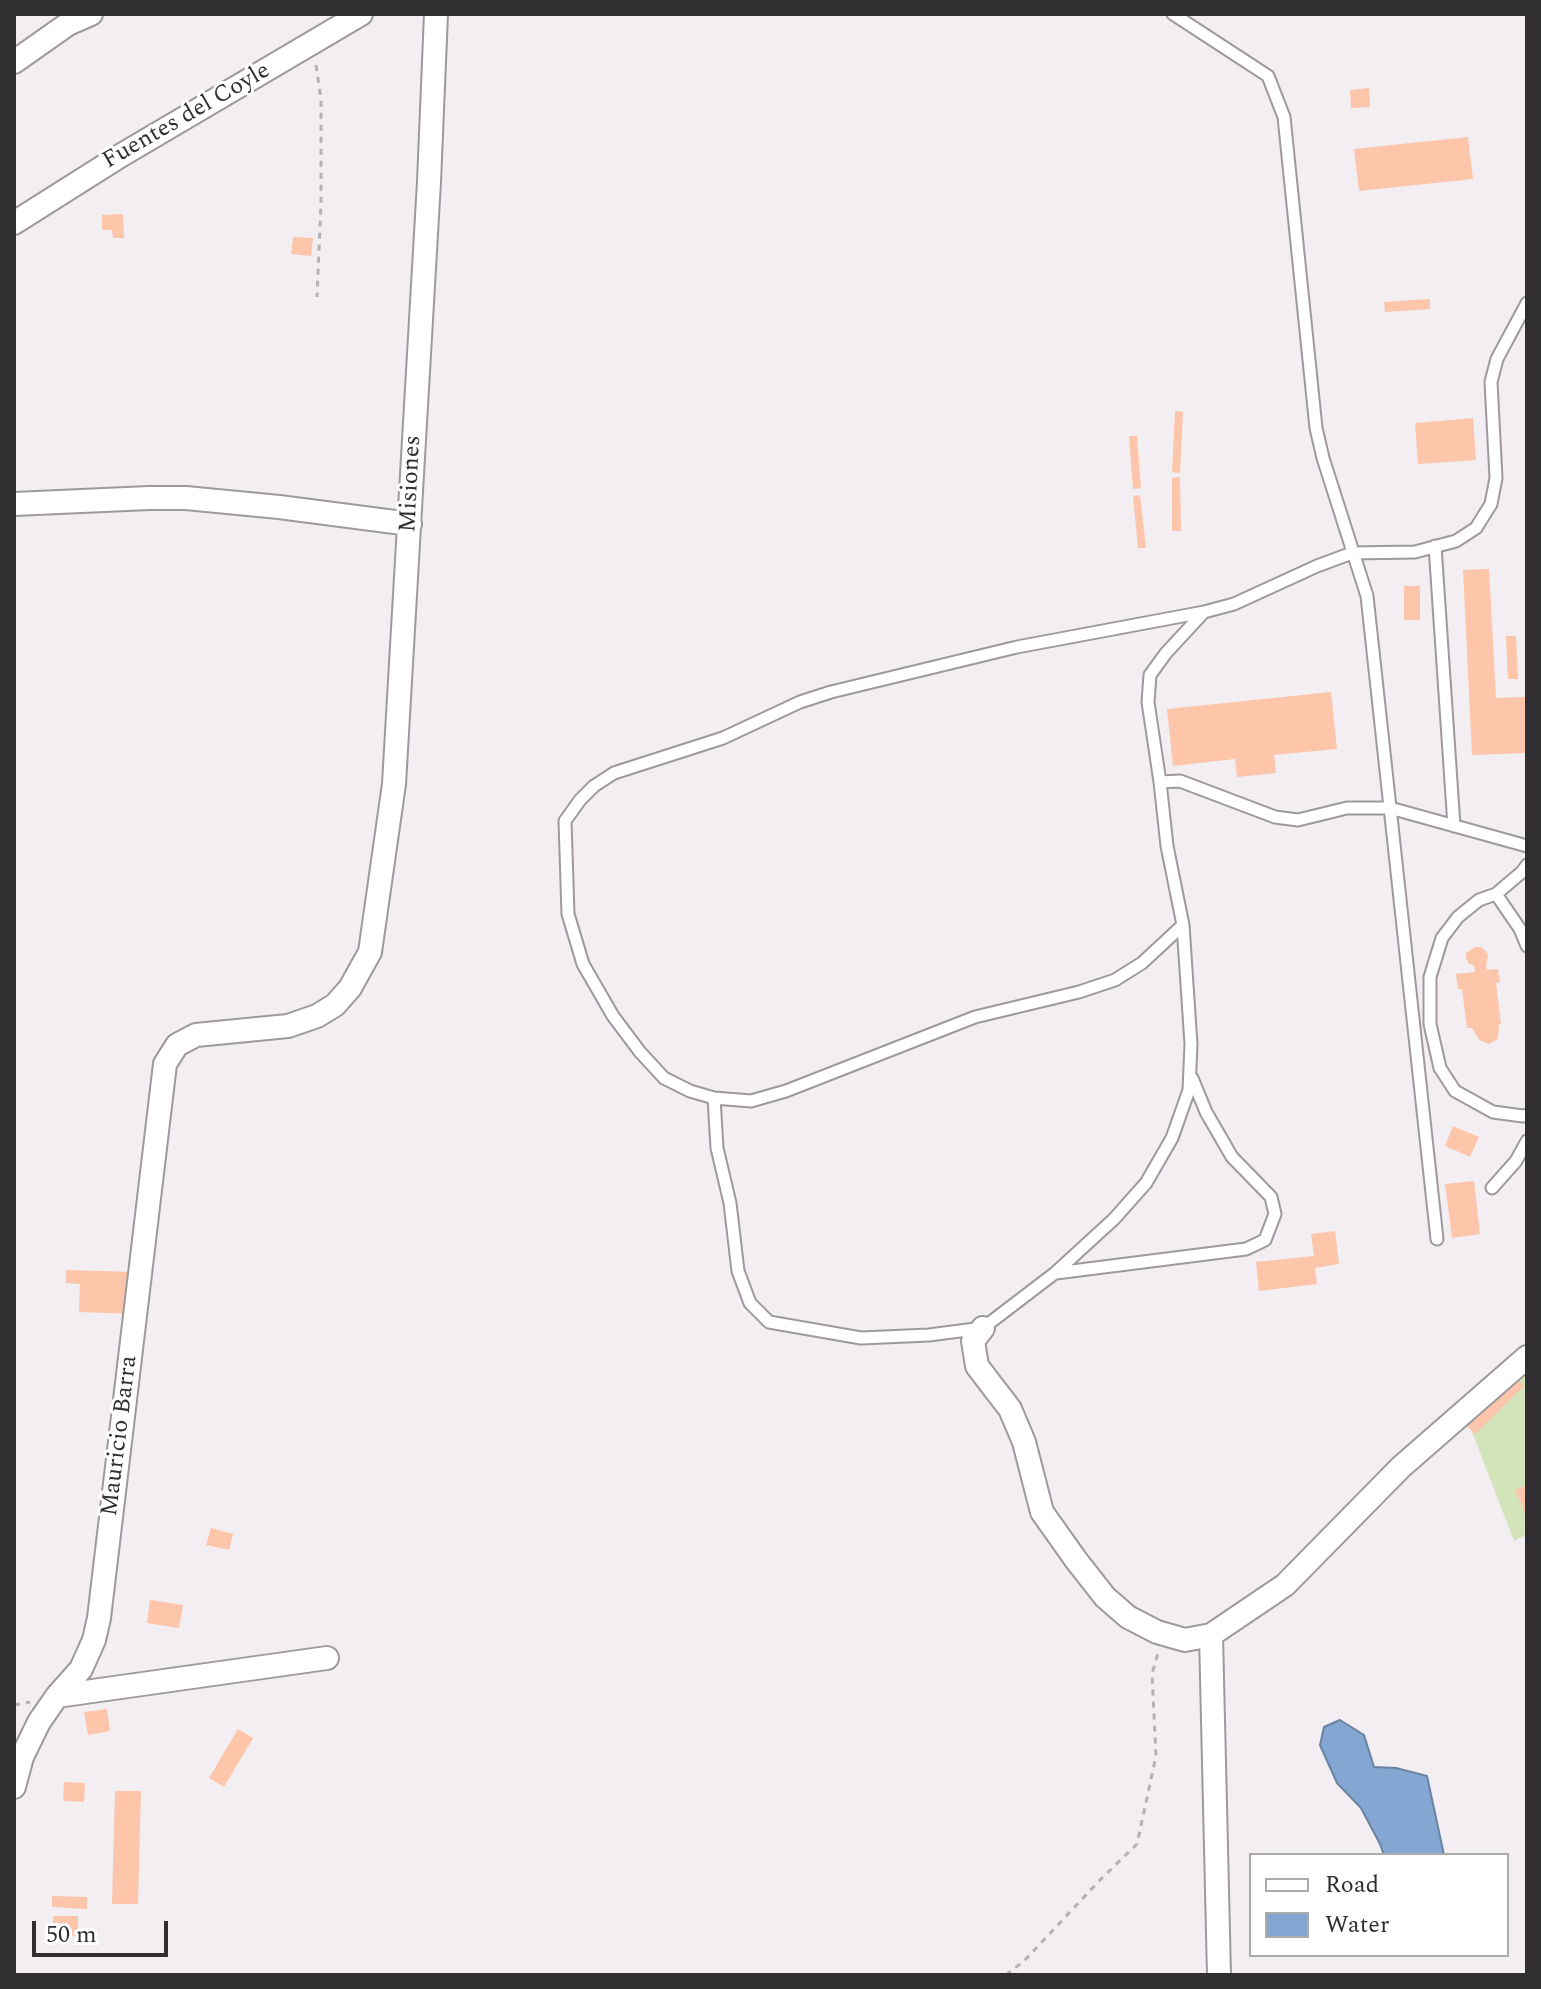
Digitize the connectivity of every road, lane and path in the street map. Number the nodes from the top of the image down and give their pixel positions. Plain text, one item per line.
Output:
1 (91, 14) edge
2 (361, 14) edge
3 (436, 14) edge
4 (1173, 14) edge
5 (313, 43) junction
6 (14, 62) edge
7 (14, 223) edge
8 (317, 297) dead end
9 (1527, 303) edge
10 (14, 504) edge
11 (410, 524) junction
12 (1435, 546) junction
13 (1352, 553) junction
14 (1204, 612) junction
15 (1160, 782) junction
16 (1390, 808) junction
17 (1454, 826) junction
18 (1527, 846) edge
19 (1527, 865) edge
20 (1496, 894) junction
21 (1183, 925) junction
22 (1527, 946) edge
23 (165, 1064) joint
24 (1190, 1072) junction
25 (714, 1098) junction
26 (1527, 1115) edge
27 (1527, 1141) edge
28 (1492, 1188) dead end
29 (1437, 1239) dead end
30 (1055, 1273) junction
31 (983, 1328) junction
32 (1527, 1357) edge
33 (1163, 1634) junction
34 (1211, 1635) junction
35 (327, 1658) dead end
36 (57, 1696) junction
37 (14, 1787) edge
38 (1006, 1975) edge
39 (1219, 1975) edge

1 - 6 street
2 - 5 street, Fuentes del Coyle
3 - 11 street, Misiones
4 - 13 lane
5 - 7 street, Fuentes del Coyle
5 - 8 path
9 - 12 lane
10 - 11 street
11 - 23 street, Misiones
12 - 13 lane
12 - 17 lane
13 - 14 lane
13 - 16 lane
14 - 15 lane
14 - 25 lane
15 - 16 lane
15 - 21 lane
16 - 17 lane
16 - 29 lane
17 - 18 lane
19 - 20 lane
20 - 22 lane
20 - 26 lane
21 - 24 lane
21 - 25 lane
23 - 36 street, Mauricio Barra
24 - 30 lane
24 - 30 lane
25 - 31 lane
27 - 28 lane
30 - 31 lane
31 - 33 street
32 - 34 street
33 - 34 street
33 - 38 path
34 - 39 street
35 - 36 street
36 - 37 street, Mauricio Barra

